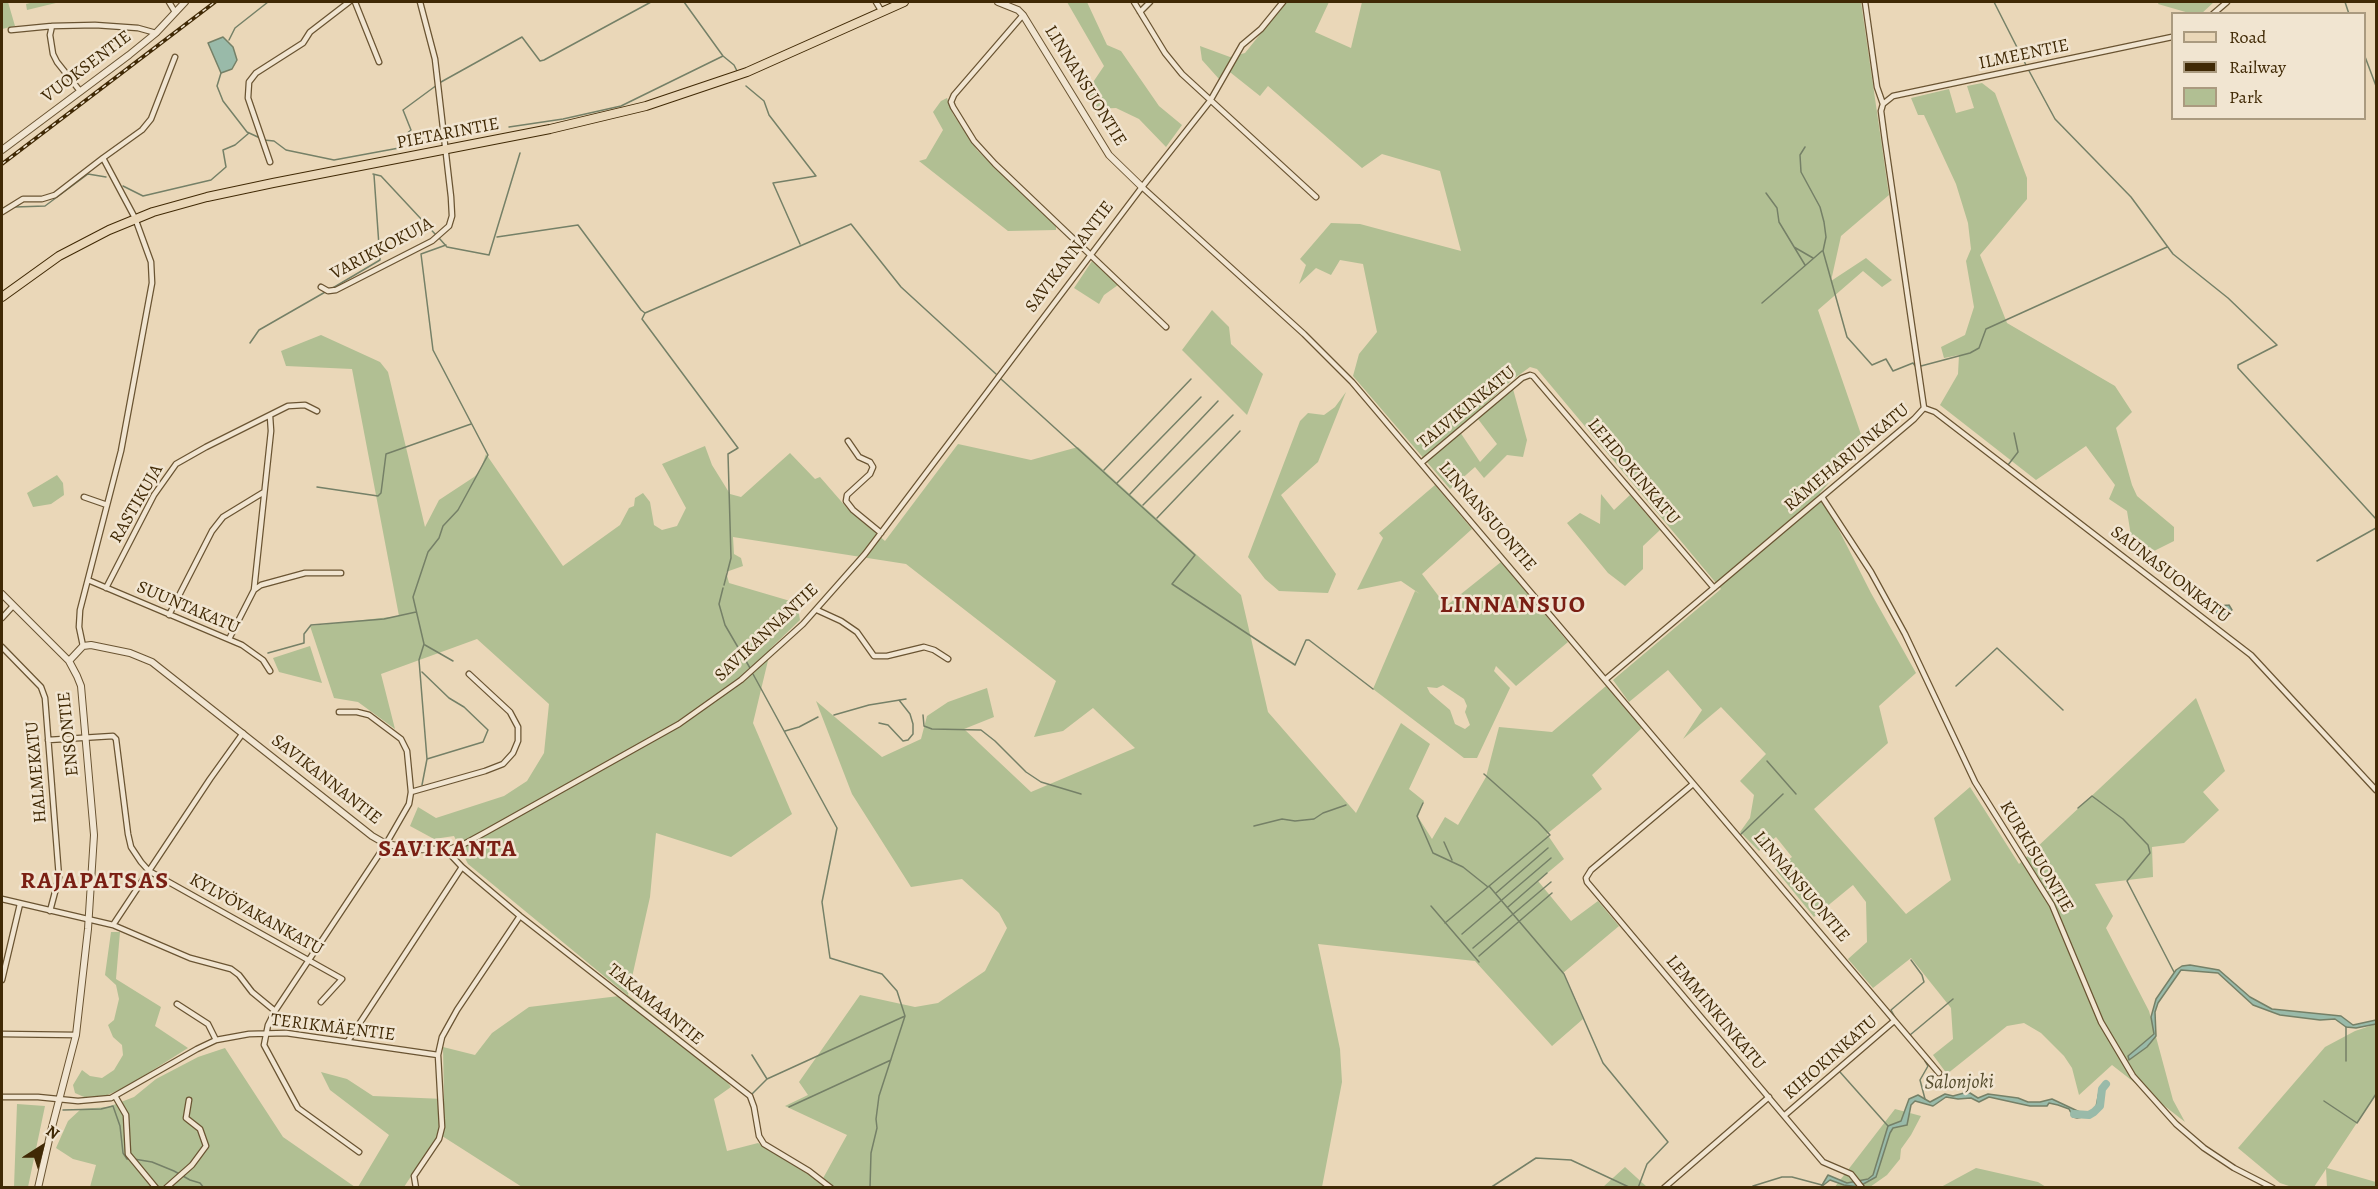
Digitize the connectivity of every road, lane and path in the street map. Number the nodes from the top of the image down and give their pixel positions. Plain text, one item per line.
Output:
1 (169, 2) edge
2 (185, 2) edge
3 (349, 2) edge
4 (355, 2) edge
5 (420, 2) edge
6 (876, 2) edge
7 (904, 2) edge
8 (998, 2) edge
9 (1134, 2) edge
10 (1150, 2) edge
11 (1283, 2) edge
12 (1865, 2) edge
13 (2227, 2) edge
14 (175, 12) junction
15 (882, 12) junction
16 (1140, 12) junction
17 (2215, 12) edge
18 (1023, 15) junction
19 (52, 26) junction
20 (11, 30) dead end
21 (156, 33) junction
22 (2171, 37) edge
23 (175, 57) dead end
24 (379, 62) dead end
25 (80, 91) junction
26 (1210, 101) junction
27 (1883, 104) junction
28 (446, 149) junction
29 (2, 150) edge
30 (103, 158) junction
31 (270, 162) dead end
32 (1142, 187) junction
33 (1316, 197) dead end
34 (2, 212) edge
35 (135, 218) junction
36 (1091, 254) junction
37 (321, 287) dead end
38 (2, 297) edge
39 (1166, 327) dead end
40 (1530, 375) joint
41 (1924, 408) junction
42 (317, 411) dead end
43 (270, 416) junction
44 (848, 441) dead end
45 (1422, 463) junction
46 (264, 492) junction
47 (84, 497) dead end
48 (1822, 497) junction
49 (107, 506) junction
50 (881, 534) junction
51 (340, 573) dead end
52 (88, 580) junction
53 (106, 588) junction
54 (1714, 588) junction
55 (255, 590) junction
56 (2, 594) edge
57 (13, 606) junction
58 (817, 610) junction
59 (169, 615) junction
60 (2, 618) edge
61 (229, 639) junction
62 (83, 646) junction
63 (2, 647) edge
64 (948, 659) dead end
65 (69, 661) junction
66 (270, 671) dead end
67 (468, 674) dead end
68 (1606, 680) junction
69 (339, 712) dead end
70 (243, 733) junction
71 (85, 738) junction
72 (48, 740) junction
73 (1693, 784) junction
74 (2376, 790) edge
75 (411, 792) junction
76 (387, 844) junction
77 (446, 850) junction
78 (462, 867) junction
79 (149, 871) junction
80 (2, 899) edge
81 (20, 904) junction
82 (50, 911) junction
83 (520, 915) junction
84 (89, 920) junction
85 (113, 925) junction
86 (310, 960) junction
87 (2, 980) edge
88 (321, 1002) dead end
89 (177, 1004) dead end
90 (275, 1011) junction
91 (1894, 1021) junction
92 (265, 1033) junction
93 (2, 1034) edge
94 (76, 1035) junction
95 (216, 1041) junction
96 (348, 1041) junction
97 (438, 1055) junction
98 (1939, 1073) dead end
99 (115, 1096) junction
100 (2, 1097) edge
101 (1769, 1097) junction
102 (60, 1100) junction
103 (189, 1100) dead end
104 (1785, 1115) junction
105 (359, 1152) dead end
106 (39, 1188) edge
107 (156, 1188) edge
108 (166, 1188) edge
109 (416, 1188) edge
110 (831, 1188) edge
111 (1664, 1188) edge
112 (1862, 1188) edge
113 (2274, 1188) edge

1 - 14 street
2 - 14 street, VUOKSENTIE
3 - 31 street
4 - 24 street
5 - 28 street, VARIKKOKUJA
6 - 15 street
7 - 15 main road, PIETARINTIE
8 - 18 street, LINNANSUONTIE
9 - 16 street
10 - 16 street
11 - 26 street, SAVIKANNANTIE
12 - 27 street, RÄMEHARJUNKATU
13 - 17 street
14 - 21 street, VUOKSENTIE
15 - 28 main road, PIETARINTIE
16 - 26 street
18 - 32 street, LINNANSUONTIE
18 - 36 street
19 - 20 street
19 - 21 street
19 - 25 street
21 - 25 street, VUOKSENTIE
22 - 27 street, ILMEENTIE
23 - 30 street
25 - 29 street, VUOKSENTIE
26 - 32 street, SAVIKANNANTIE
26 - 33 street
27 - 41 street, RÄMEHARJUNKATU
28 - 35 main road, PIETARINTIE
28 - 37 street, VARIKKOKUJA
30 - 34 street
30 - 35 street
32 - 36 street, SAVIKANNANTIE
32 - 45 street, LINNANSUONTIE
35 - 38 main road, PIETARINTIE
35 - 49 street
36 - 39 street
36 - 50 street, SAVIKANNANTIE
40 - 45 street, TALVIKINKATU
40 - 54 street, LEHDOKINKATU
41 - 48 street, RÄMEHARJUNKATU
41 - 74 street, SAUNASUONKATU
42 - 43 street, RASTIKUJA
43 - 46 street
43 - 53 street, RASTIKUJA
44 - 50 street
45 - 68 street, LINNANSUONTIE
46 - 55 street
46 - 59 street
47 - 49 street
48 - 54 street, RÄMEHARJUNKATU
48 - 113 street, KURKISUONTIE
49 - 52 street
50 - 58 street, SAVIKANNANTIE
51 - 55 street
52 - 53 street, SUUNTAKATU
52 - 62 street
53 - 59 street, SUUNTAKATU
54 - 68 street, RÄMEHARJUNKATU
55 - 61 street
56 - 57 street
57 - 60 street
57 - 65 street
58 - 64 street
58 - 77 street, SAVIKANNANTIE
59 - 61 street, SUUNTAKATU
61 - 66 street, SUUNTAKATU
62 - 65 street
62 - 70 street, SAVIKANNANTIE
63 - 72 street, HALMEKATU
65 - 71 street, ENSONTIE
67 - 75 street
68 - 73 street, LINNANSUONTIE
69 - 75 street
70 - 76 street, SAVIKANNANTIE
70 - 79 street
71 - 72 street
71 - 79 street, KYLVÖVAKANKATU
71 - 84 street, ENSONTIE
72 - 82 street, HALMEKATU
73 - 91 street, LINNANSUONTIE
73 - 101 street, LEMMINKINKATU
75 - 76 street
76 - 77 street, SAVIKANNANTIE
76 - 86 street
77 - 78 street, TAKAMAANTIE
78 - 83 street, TAKAMAANTIE
78 - 96 street
79 - 85 street
79 - 86 street, KYLVÖVAKANKATU
80 - 81 street
81 - 82 street
81 - 87 street
82 - 84 street
83 - 97 street
83 - 110 street, TAKAMAANTIE
84 - 85 street
84 - 94 street, ENSONTIE
85 - 90 street
86 - 88 street, KYLVÖVAKANKATU
86 - 90 street
89 - 95 street
90 - 92 street
91 - 98 street, LINNANSUONTIE
91 - 104 street, KIHOKINKATU
92 - 95 street, TERIKMÄENTIE
92 - 96 street, TERIKMÄENTIE
92 - 105 street
93 - 94 street
94 - 102 street, ENSONTIE
95 - 99 street, TERIKMÄENTIE
96 - 97 street, TERIKMÄENTIE
97 - 109 street
99 - 102 street, TERIKMÄENTIE
99 - 107 street
100 - 102 street, TERIKMÄENTIE
101 - 104 street, LEMMINKINKATU
101 - 111 street
102 - 106 street, ENSONTIE
103 - 108 street
104 - 112 street, LEMMINKINKATU

